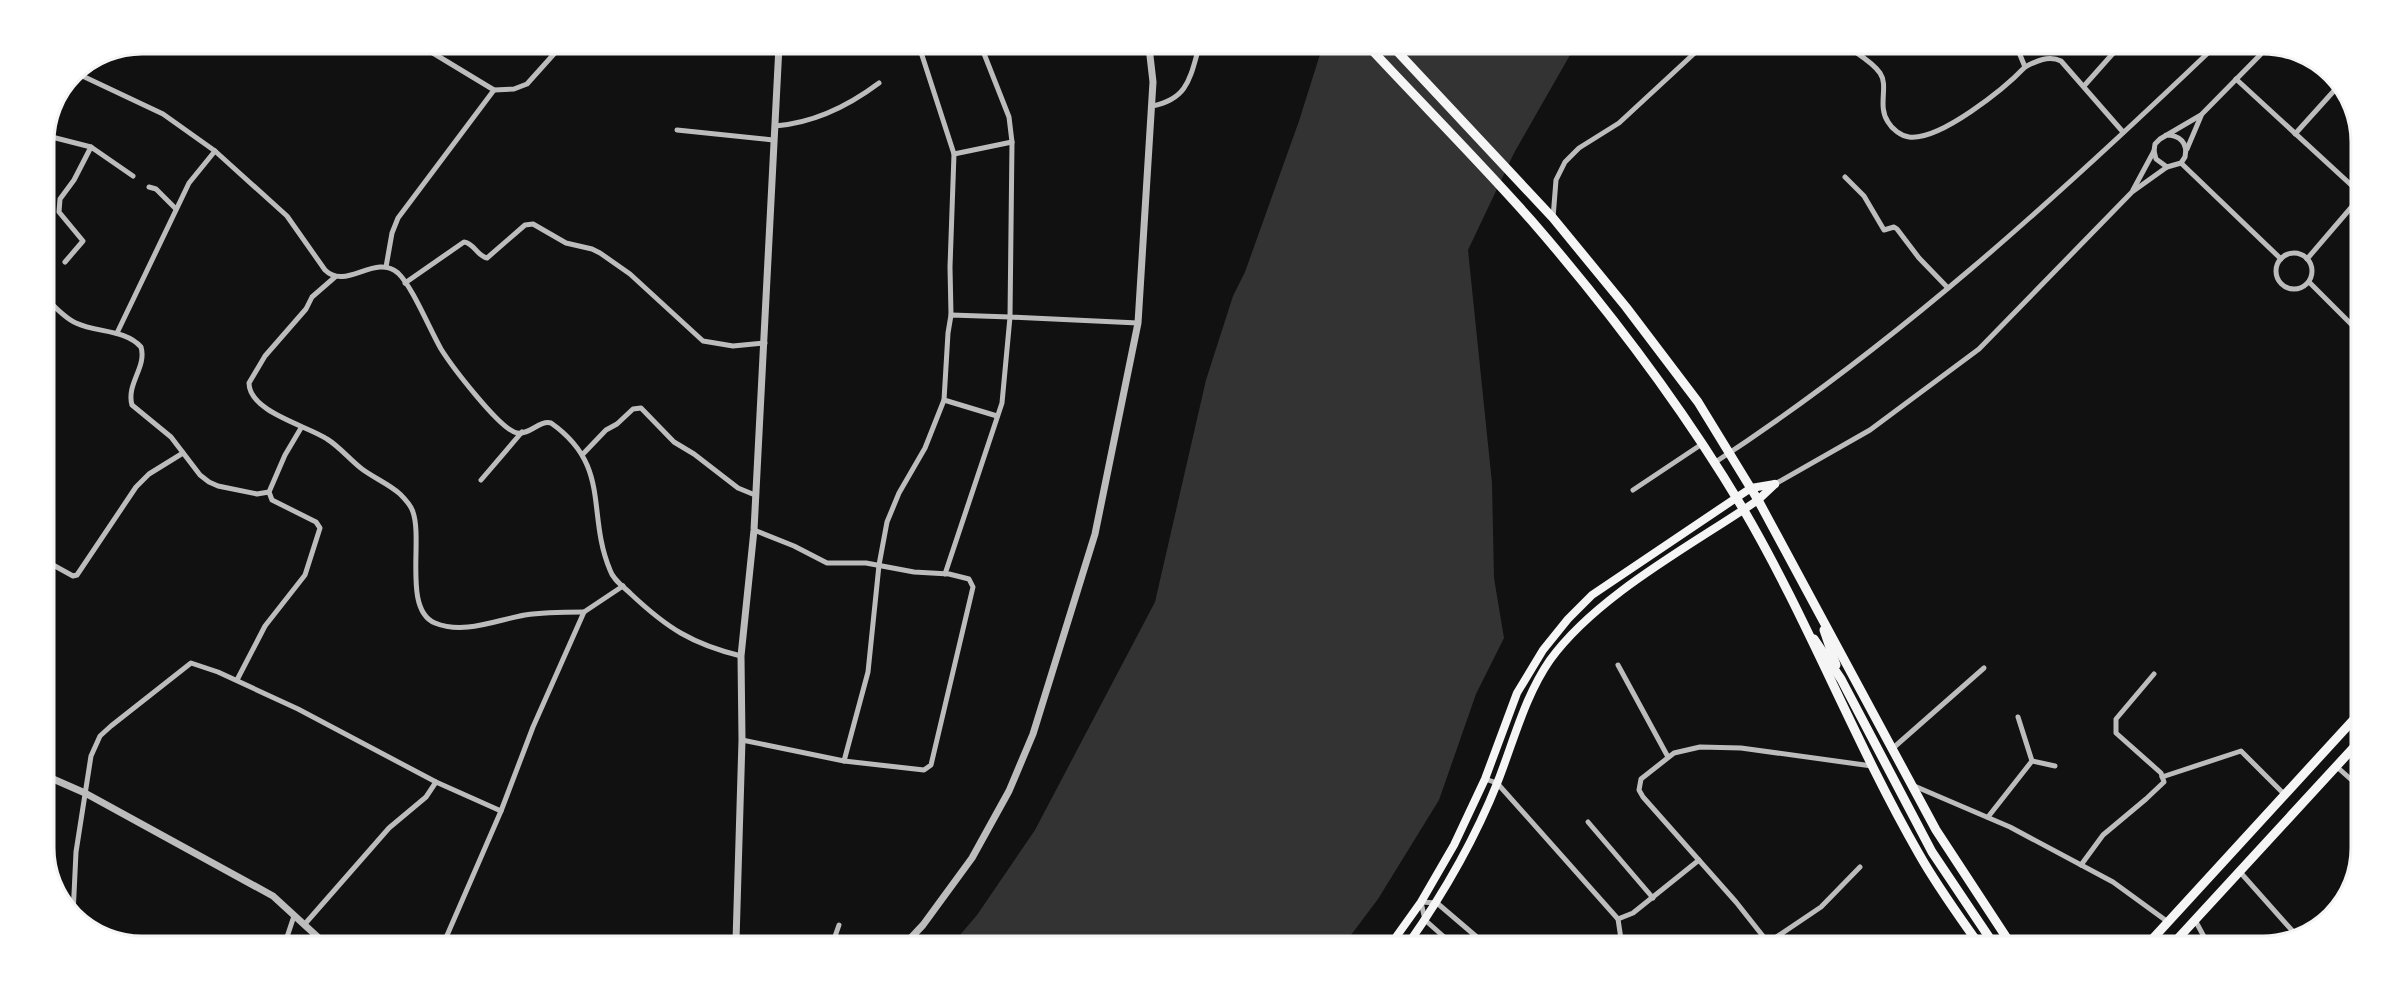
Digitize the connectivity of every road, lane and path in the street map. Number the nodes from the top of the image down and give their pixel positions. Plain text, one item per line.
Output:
1 (435, 54) edge
2 (554, 54) edge
3 (778, 54) edge
4 (921, 54) edge
5 (984, 54) edge
6 (1150, 54) edge
7 (1197, 54) edge
8 (1376, 54) edge
9 (1400, 54) edge
10 (1694, 54) edge
11 (1858, 54) edge
12 (2020, 54) edge
13 (2112, 54) edge
14 (2207, 54) edge
15 (2261, 54) edge
16 (2025, 67) junction
17 (84, 77) edge
18 (2236, 79) junction
19 (879, 83) dead end
20 (2084, 86) junction
21 (494, 90) junction
22 (2334, 91) edge
23 (1152, 106) junction
24 (2201, 115) junction
25 (774, 126) junction
26 (677, 130) dead end
27 (2123, 132) junction
28 (2295, 134) junction
29 (2166, 135) junction
30 (55, 138) edge
31 (773, 140) junction
32 (1012, 142) junction
33 (91, 147) junction
34 (2186, 150) junction
35 (215, 151) junction
36 (2154, 152) junction
37 (954, 154) junction
38 (2181, 163) junction
39 (2167, 167) junction
40 (133, 176) dead end
41 (1845, 177) dead end
42 (2351, 186) edge
43 (149, 187) dead end
44 (2132, 192) junction
45 (2351, 207) edge
46 (176, 209) junction
47 (1553, 218) junction
48 (2282, 259) junction
49 (2307, 259) junction
50 (65, 262) dead end
51 (386, 267) junction
52 (335, 277) junction
53 (2308, 282) junction
54 (405, 283) junction
55 (1948, 288) junction
56 (54, 304) edge
57 (951, 315) junction
58 (1010, 317) junction
59 (1138, 323) junction
60 (2351, 324) edge
61 (117, 333) junction
62 (765, 343) junction
63 (944, 400) junction
64 (997, 416) junction
65 (302, 428) junction
66 (522, 432) junction
67 (1702, 444) junction
68 (1731, 452) junction
69 (183, 453) junction
70 (583, 454) junction
71 (1714, 463) junction
72 (481, 480) dead end
73 (1775, 484) junction
74 (1751, 488) junction
75 (1633, 490) dead end
76 (269, 492) junction
77 (755, 495) junction
78 (1736, 498) junction
79 (1758, 500) junction
80 (1743, 510) junction
81 (754, 530) junction
82 (879, 565) junction
83 (54, 566) edge
84 (945, 574) junction
85 (623, 586) junction
86 (584, 612) junction
87 (1819, 614) junction
88 (1803, 622) junction
89 (741, 656) junction
90 (1618, 664) dead end
91 (1984, 668) dead end
92 (2154, 674) dead end
93 (1841, 679) junction
94 (237, 680) junction
95 (2018, 717) dead end
96 (2351, 722) edge
97 (742, 740) junction
98 (1892, 749) junction
99 (2351, 751) edge
100 (1668, 757) junction
101 (844, 761) junction
102 (2032, 761) junction
103 (1872, 766) junction
104 (2055, 766) dead end
105 (2337, 767) junction
106 (2162, 777) junction
107 (54, 779) edge
108 (1485, 779) junction
109 (2351, 779) edge
110 (436, 782) junction
111 (1497, 783) junction
112 (1910, 784) junction
113 (85, 793) junction
114 (2285, 795) junction
115 (501, 811) junction
116 (1988, 817) junction
117 (1588, 822) dead end
118 (1699, 860) junction
119 (2081, 865) junction
120 (1860, 867) dead end
121 (2240, 872) junction
122 (1653, 898) junction
123 (1421, 902) junction
124 (74, 903) edge
125 (1437, 903) junction
126 (294, 916) junction
127 (1618, 919) junction
128 (1425, 920) junction
129 (2195, 920) junction
130 (2168, 922) junction
131 (304, 925) junction
132 (839, 925) dead end
133 (2292, 931) edge
134 (287, 936) edge
135 (316, 936) edge
136 (447, 936) edge
137 (736, 936) edge
138 (835, 936) edge
139 (913, 936) edge
140 (1397, 936) edge
141 (1414, 936) edge
142 (1443, 936) edge
143 (1476, 936) edge
144 (1621, 936) edge
145 (1763, 936) edge
146 (1779, 936) edge
147 (1974, 936) edge
148 (1988, 936) edge
149 (2005, 936) edge
150 (2155, 936) edge
151 (2180, 936) edge
152 (2204, 936) edge

1 - 21 street
2 - 21 street
3 - 25 street
4 - 37 street
5 - 32 street
6 - 23 street
7 - 23 street
8 - 67 main road
9 - 47 main road
10 - 47 street
11 - 16 street
12 - 16 street
13 - 20 street
14 - 27 street
15 - 18 street
16 - 20 street
17 - 35 street
18 - 24 street
18 - 28 street
19 - 25 street
20 - 27 street
21 - 51 street
22 - 28 street
23 - 59 street
24 - 29 street
24 - 34 street
25 - 31 street
26 - 31 street
27 - 55 street
28 - 42 street
29 - 34 street
29 - 36 street
30 - 33 street
31 - 62 street
32 - 37 street
32 - 58 street
33 - 40 street
33 - 50 street
34 - 38 street
35 - 46 street
35 - 52 street
36 - 39 street
36 - 44 street
37 - 57 street
38 - 39 street
38 - 48 street
39 - 44 street
41 - 55 street
43 - 46 street
44 - 73 street
45 - 49 street
46 - 61 street
47 - 68 main road
48 - 49 street
48 - 53 street
49 - 53 street
51 - 52 street
51 - 54 street
52 - 65 street
53 - 60 street
54 - 62 street
54 - 66 street
55 - 68 street
56 - 61 street
57 - 58 street
57 - 63 street
58 - 59 street
58 - 64 street
59 - 139 street
61 - 69 street
62 - 77 street
63 - 64 street
63 - 82 street
64 - 84 street
65 - 76 street
65 - 86 street
66 - 70 street
66 - 72 street
67 - 71 main road
67 - 75 street
68 - 71 street
68 - 74 main road
69 - 76 street
69 - 83 street
70 - 77 street
70 - 85 street
71 - 78 main road
73 - 74 main road
73 - 79 main road
74 - 78 main road
74 - 79 main road
76 - 94 street
77 - 81 street
78 - 80 main road
78 - 108 main road
79 - 80 main road
79 - 87 main road
80 - 88 main road
80 - 111 main road
81 - 82 street
81 - 89 street
82 - 84 street
82 - 101 street
84 - 101 street
85 - 86 street
85 - 89 street
86 - 115 street
87 - 93 main road
87 - 98 main road
88 - 93 main road
88 - 103 main road
89 - 97 street
90 - 100 street
91 - 98 street
92 - 106 street
93 - 148 main road
94 - 110 street
94 - 113 street
95 - 102 street
96 - 114 main road
97 - 101 street
97 - 137 street
98 - 112 main road
99 - 105 main road
100 - 103 street
100 - 118 street
102 - 104 street
102 - 116 street
103 - 147 main road
105 - 109 street
105 - 121 main road
106 - 114 street
106 - 119 street
107 - 113 street
108 - 111 street
108 - 123 main road
110 - 115 street
110 - 131 street
111 - 125 main road
111 - 127 street
112 - 116 street
112 - 149 main road
113 - 124 street
113 - 126 street
114 - 130 main road
115 - 136 street
116 - 119 street
117 - 122 street
118 - 122 street
118 - 145 street
119 - 130 street
120 - 146 street
121 - 129 main road
121 - 133 street
122 - 127 street
123 - 125 street
123 - 128 street
123 - 140 main road
125 - 128 main road
125 - 143 street
126 - 131 street
126 - 134 street
127 - 144 street
128 - 141 main road
128 - 142 street
129 - 151 main road
129 - 152 street
130 - 150 main road
131 - 135 street
132 - 138 street

